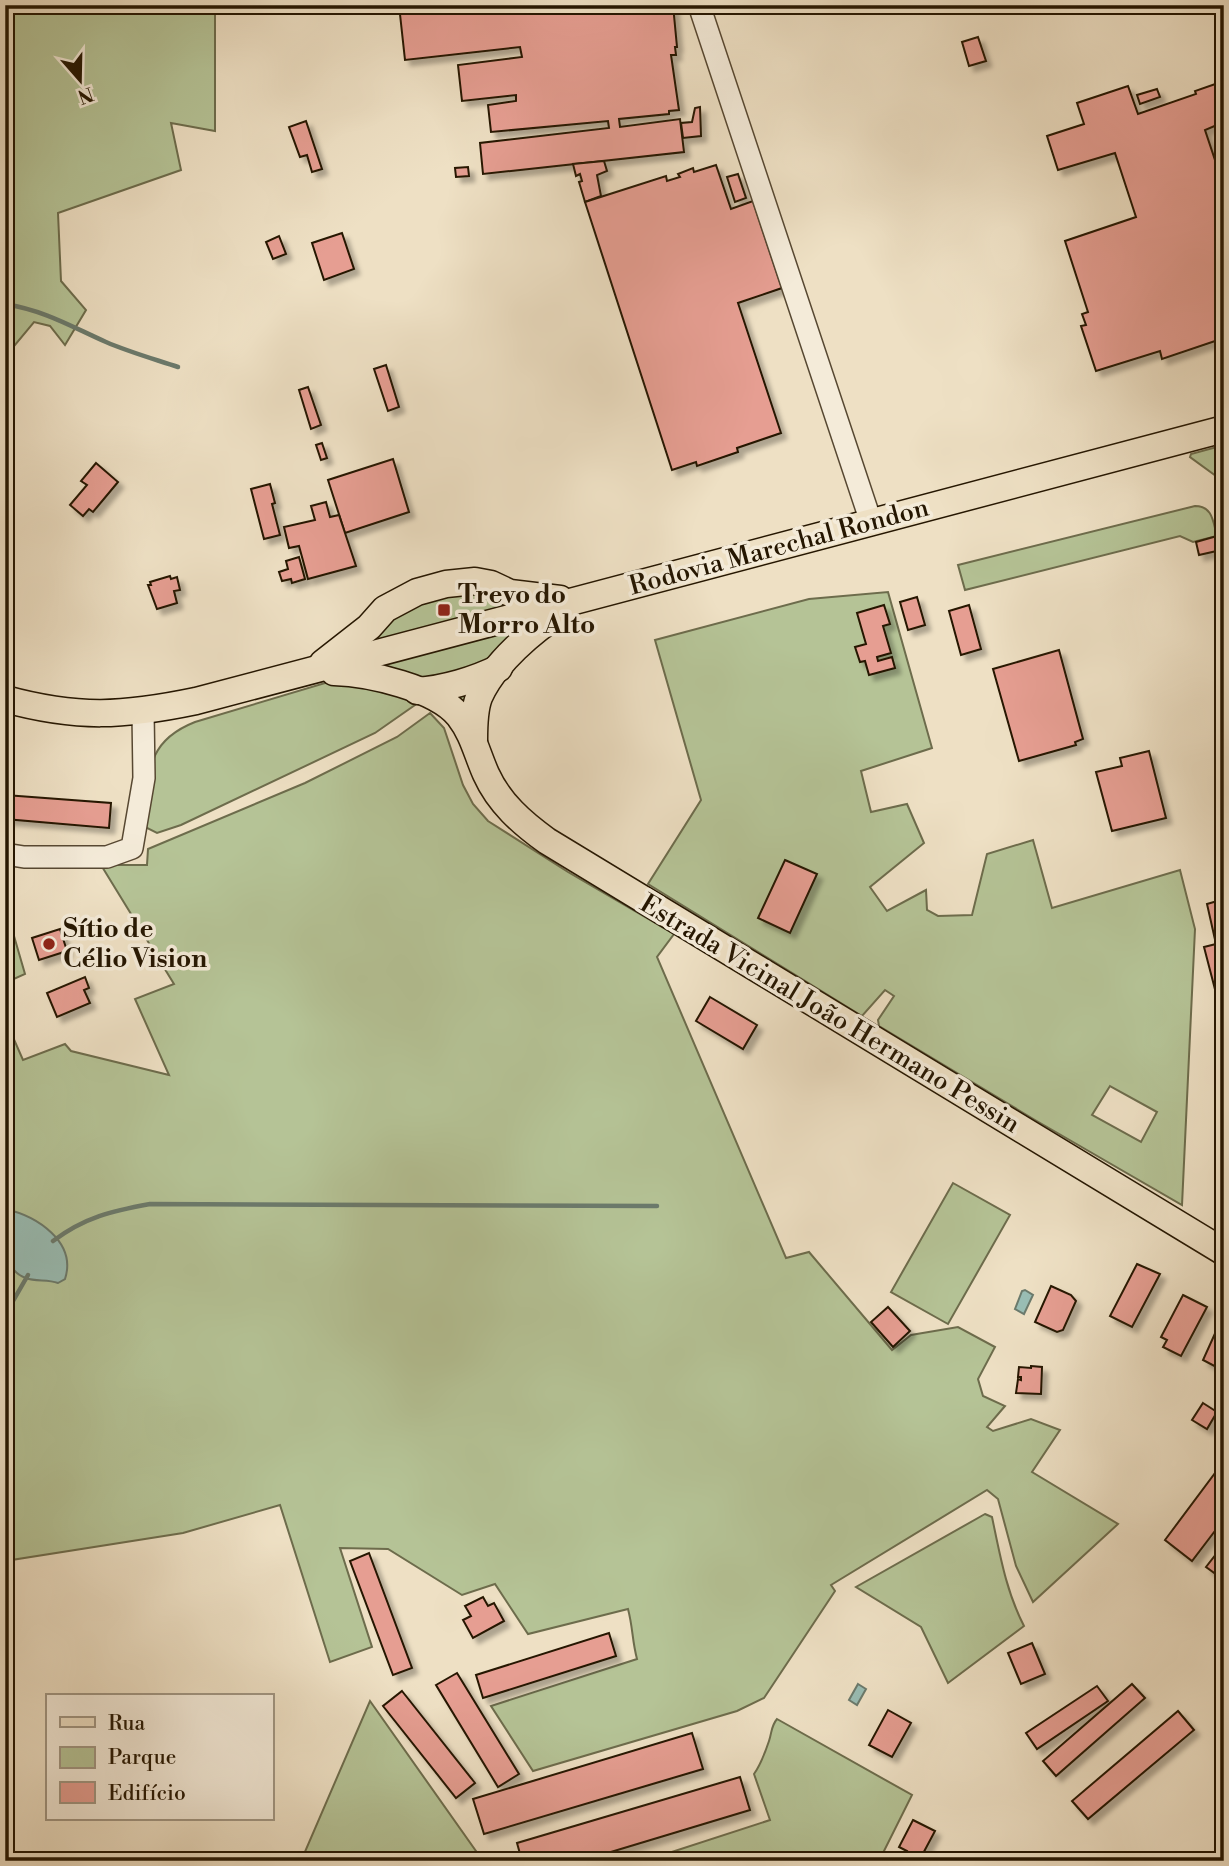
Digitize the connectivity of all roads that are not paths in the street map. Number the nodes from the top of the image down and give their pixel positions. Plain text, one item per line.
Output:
1 (699, 5) edge
2 (1224, 429) edge
3 (871, 522) junction
4 (579, 600) junction
5 (517, 604) junction
6 (369, 627) junction
7 (522, 642) junction
8 (375, 667) junction
9 (499, 668) junction
10 (312, 671) junction
11 (417, 691) junction
12 (5, 699) edge
13 (143, 712) junction
14 (474, 740) junction
15 (5, 853) edge
16 (1224, 1252) edge

1 - 3 street
2 - 3 main road, Rodovia Marechal Rondon
3 - 4 main road, Rodovia Marechal Rondon
4 - 5 main road, Rodovia Marechal Rondon
4 - 7 main road, Estrada Vicinal João Hermano Pessin
5 - 6 main road
5 - 7 main road
5 - 8 main road, Rodovia Marechal Rondon
6 - 8 main road
6 - 10 main road
7 - 9 main road, Estrada Vicinal João Hermano Pessin
8 - 10 main road, Rodovia Marechal Rondon
8 - 11 main road, Estrada Vicinal João Hermano Pessin
9 - 11 main road
9 - 14 main road, Estrada Vicinal João Hermano Pessin
10 - 13 main road, Rodovia Marechal Rondon
11 - 14 main road, Estrada Vicinal João Hermano Pessin
12 - 13 main road, Rodovia Marechal Rondon
13 - 15 street
14 - 16 main road, Estrada Vicinal João Hermano Pessin

